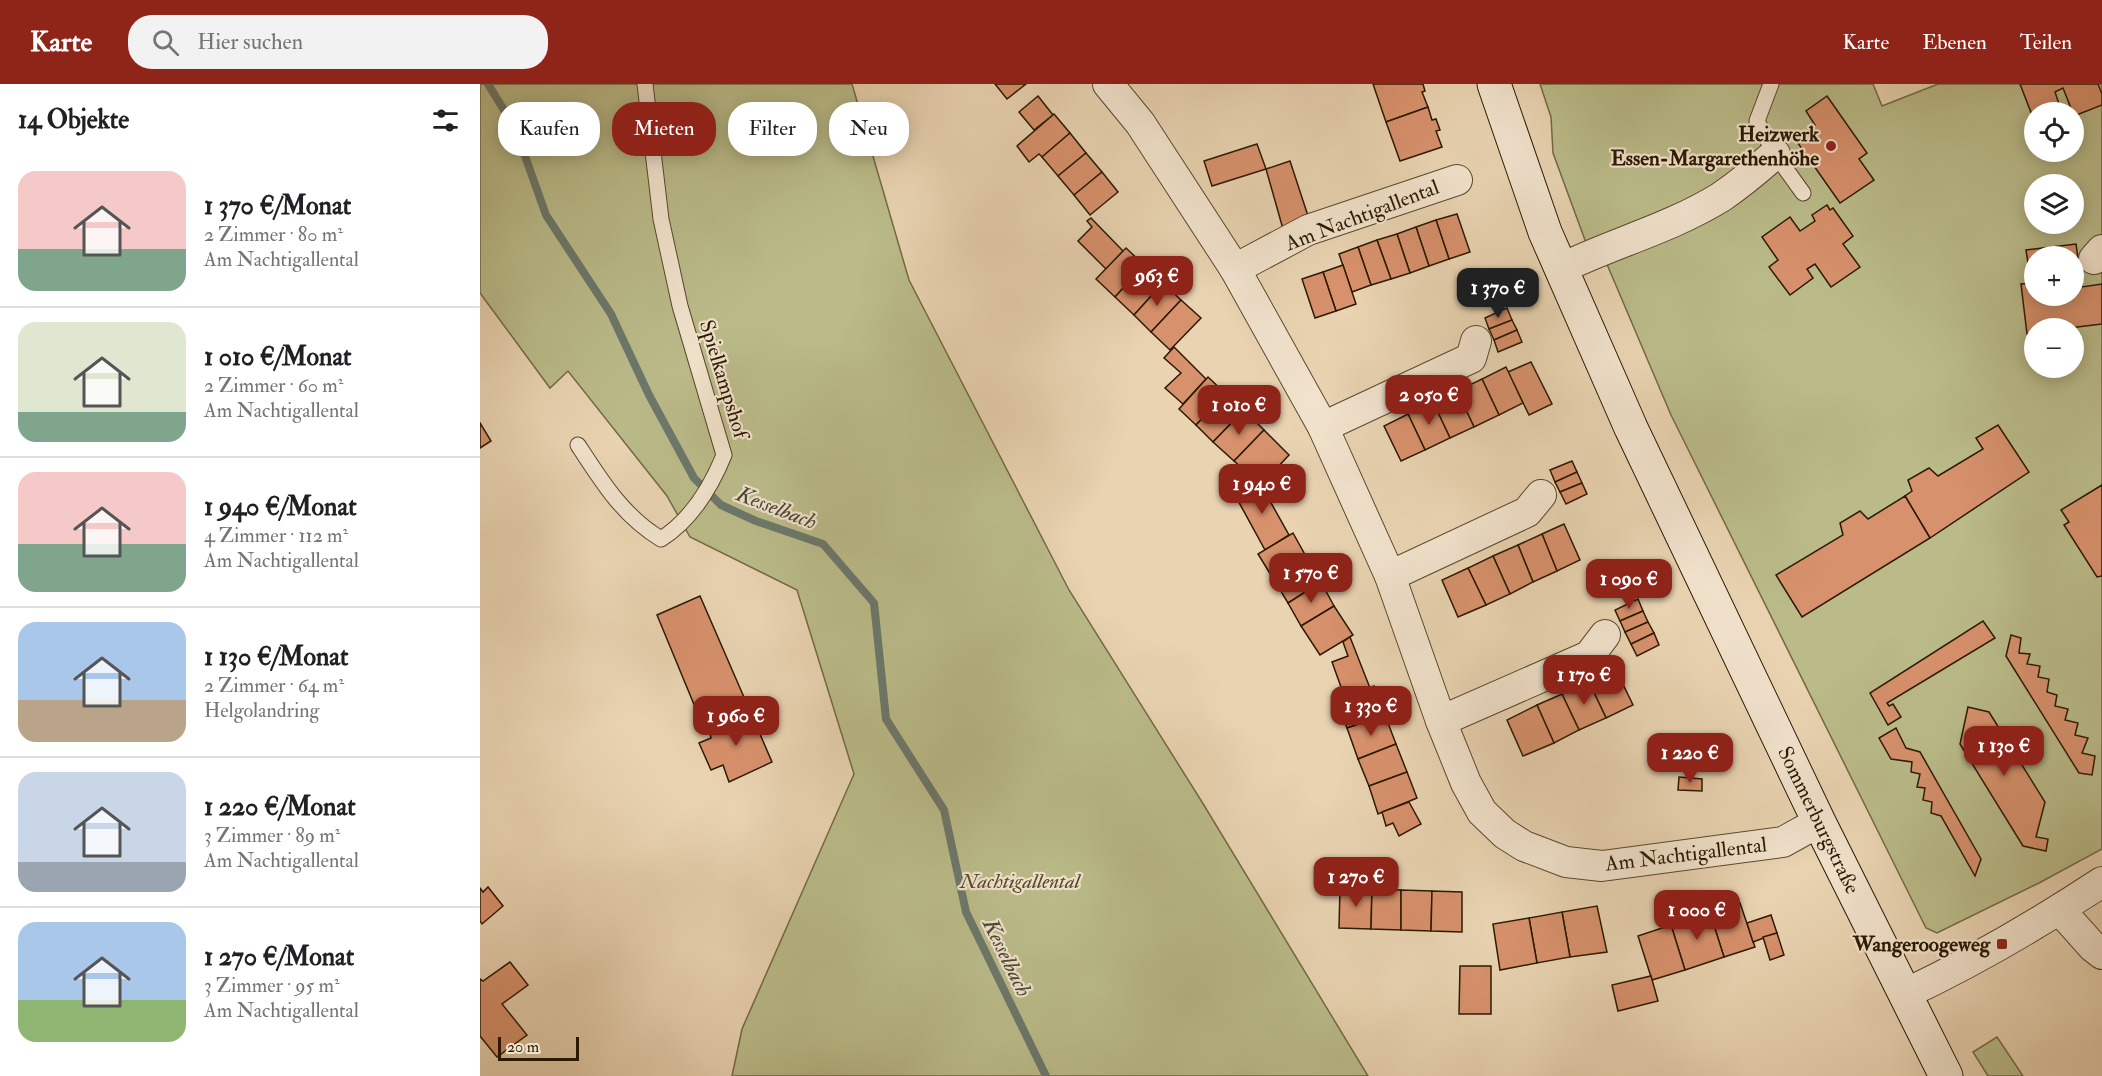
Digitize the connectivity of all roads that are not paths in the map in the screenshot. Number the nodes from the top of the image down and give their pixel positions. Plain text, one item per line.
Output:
1 (645, 84) edge
2 (1108, 84) edge
3 (1494, 84) edge
4 (1771, 84) edge
5 (1775, 154) junction
6 (1456, 180) dead end
7 (1803, 193) dead end
8 (1235, 268) junction
9 (1560, 268) junction
10 (1476, 341) dead end
11 (1323, 426) junction
12 (578, 445) dead end
13 (1541, 495) dead end
14 (1390, 576) junction
15 (1605, 635) dead end
16 (1441, 721) junction
17 (1819, 822) junction
18 (2102, 882) edge
19 (2060, 910) junction
20 (2102, 954) edge
21 (1905, 994) junction
22 (1947, 1076) edge

1 - 12 lane, Spielkampshof
2 - 8 street, Am Nachtigallental
3 - 9 street, Sommerburgstraße
4 - 5 lane
5 - 7 lane
5 - 9 street
6 - 8 street, Am Nachtigallental
8 - 11 street, Am Nachtigallental
9 - 17 street, Sommerburgstraße
10 - 11 street
11 - 14 street, Am Nachtigallental
13 - 14 street
14 - 16 street, Am Nachtigallental
15 - 16 street
16 - 17 street, Am Nachtigallental
17 - 21 street, Sommerburgstraße
18 - 19 street
19 - 20 street
19 - 21 street
21 - 22 street, Sommerburgstraße

